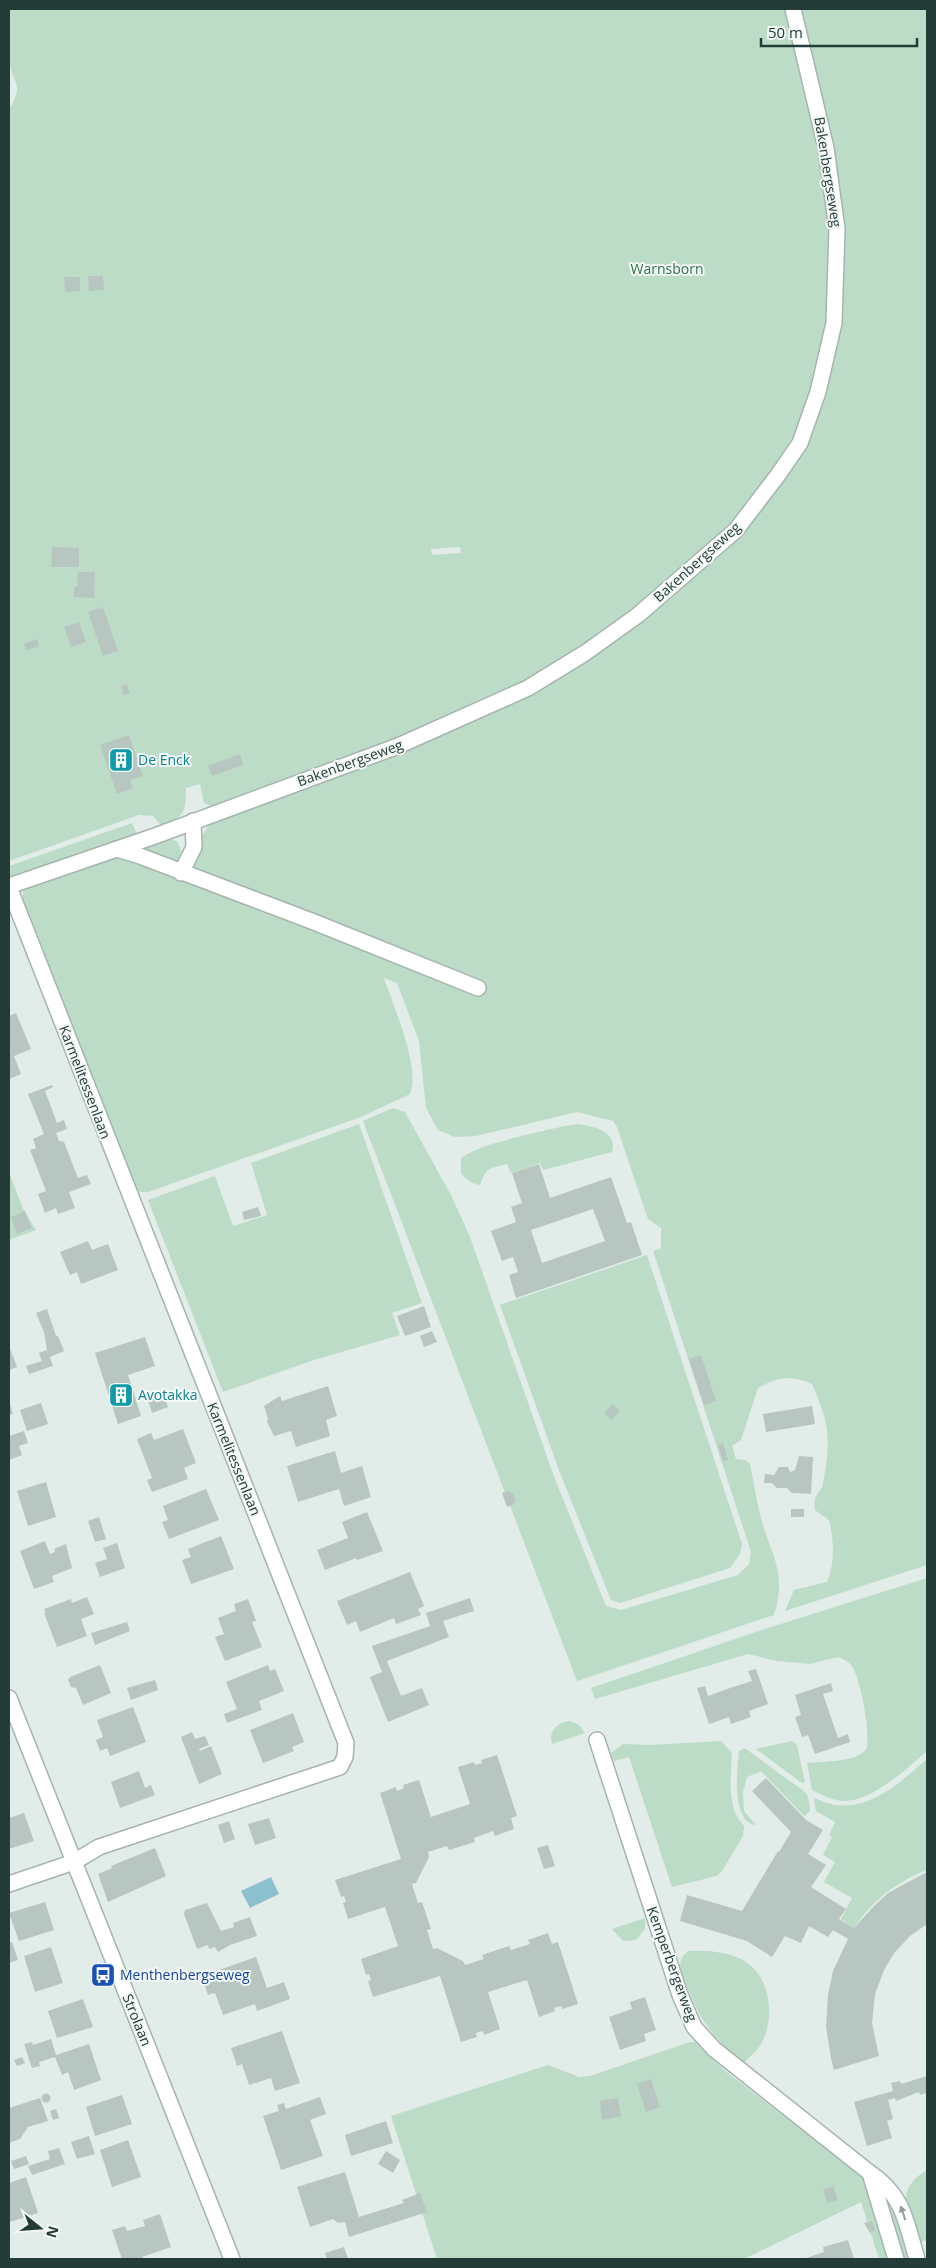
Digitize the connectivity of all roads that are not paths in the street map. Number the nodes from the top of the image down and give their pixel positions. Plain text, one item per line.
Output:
1 (793, 9) edge
2 (193, 821) junction
3 (117, 850) junction
4 (181, 873) junction
5 (9, 887) edge
6 (478, 988) dead end
7 (9, 1698) edge
8 (597, 1740) dead end
9 (74, 1862) junction
10 (9, 1884) edge
11 (882, 2188) junction
12 (232, 2259) edge
13 (896, 2259) edge
14 (917, 2259) edge

1 - 2 street, Bakenbergseweg
2 - 3 street, Bakenbergseweg
2 - 4 street
3 - 4 street
3 - 5 street, Bakenbergseweg
4 - 6 street
5 - 9 street, Karmelitessenlaan
7 - 9 street, Strolaan
8 - 11 street, Kemperbergerweg
9 - 10 street
9 - 12 street, Strolaan
11 - 13 street, Kemperbergerweg
14 -> 11 street, Kemperbergerweg

